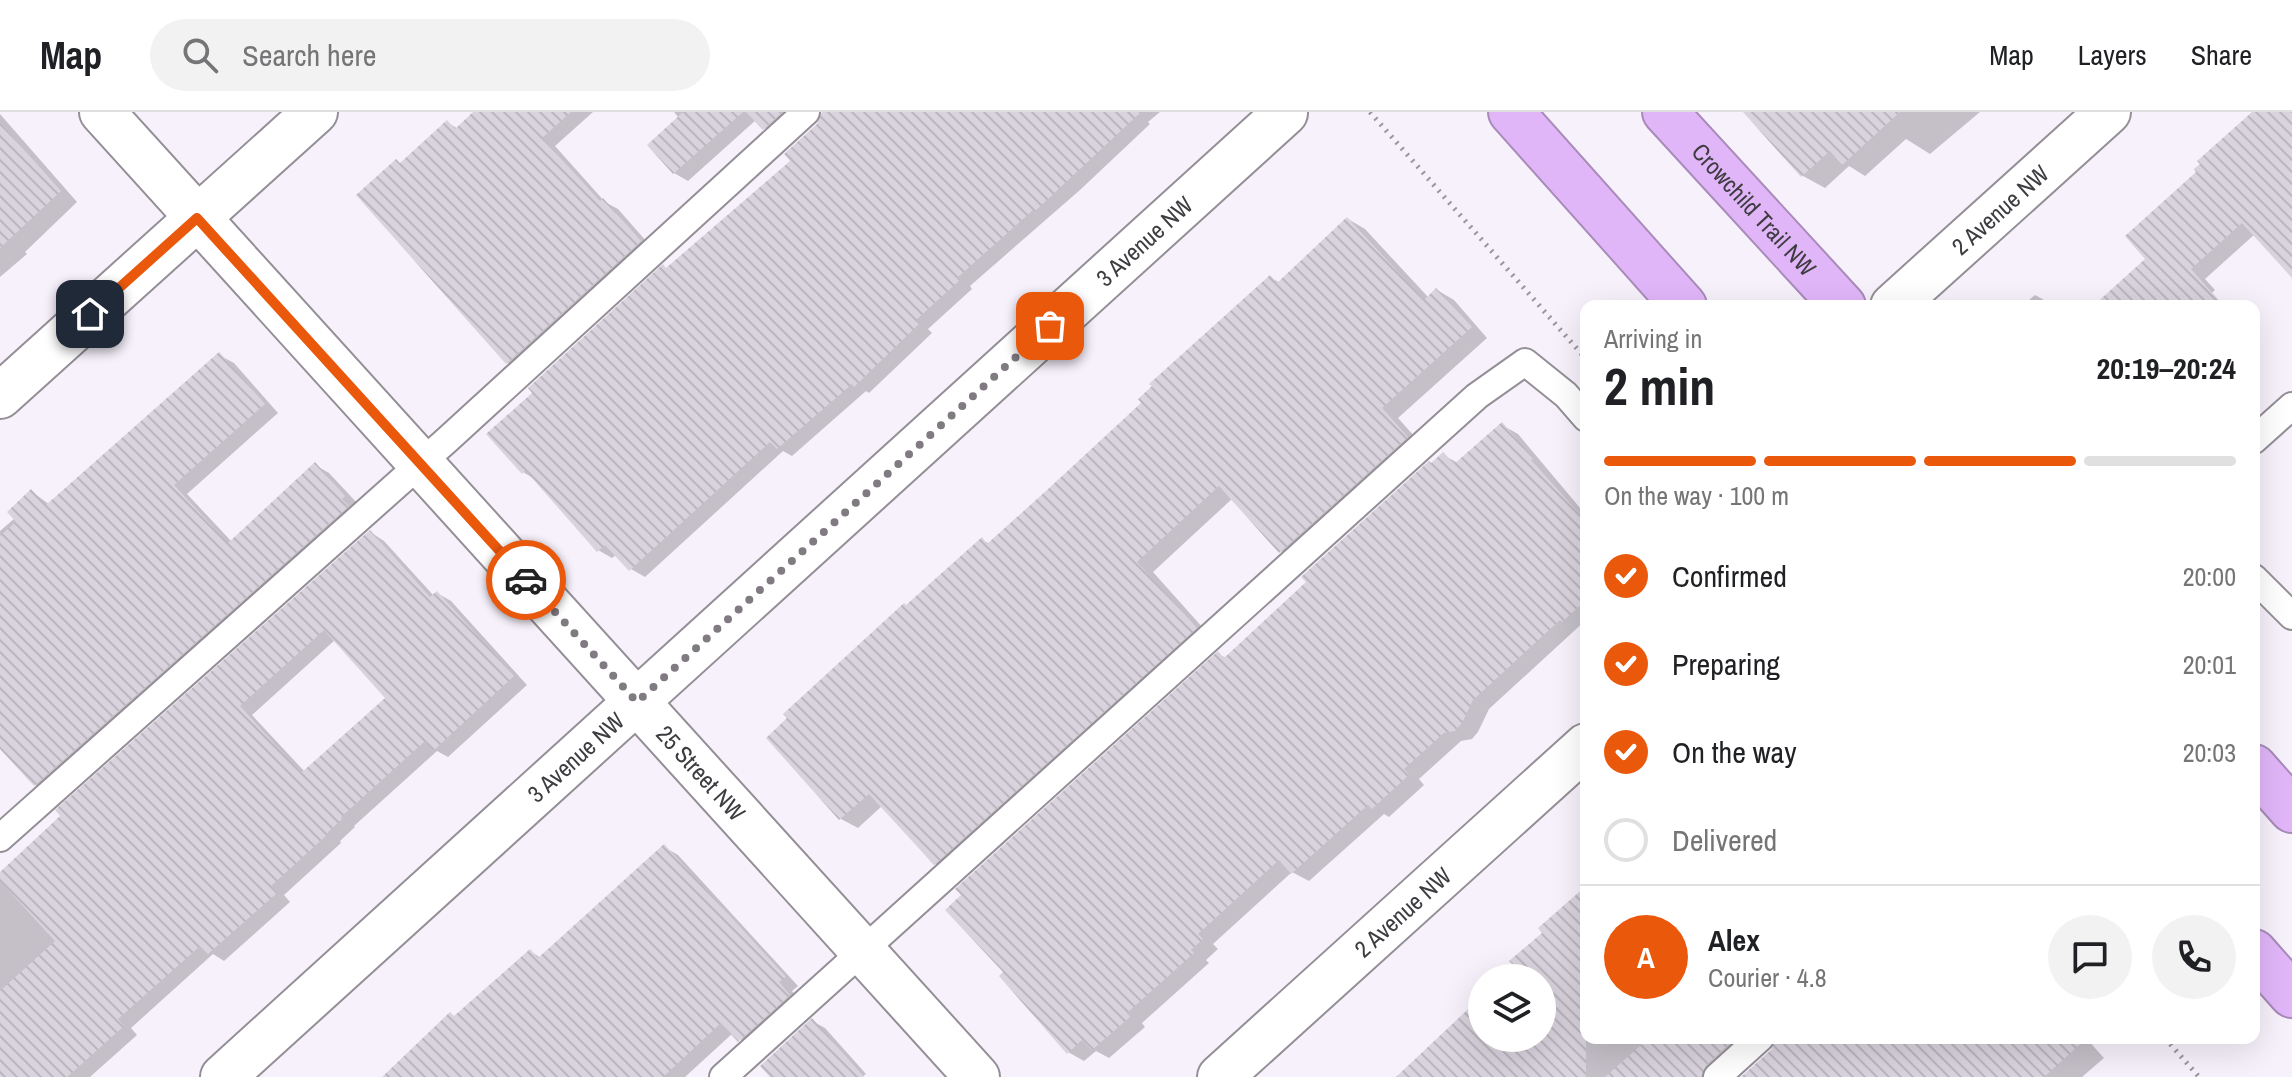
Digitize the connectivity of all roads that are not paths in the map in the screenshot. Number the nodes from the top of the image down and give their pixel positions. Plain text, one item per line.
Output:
1 (102, 112) edge
2 (315, 112) edge
3 (806, 112) edge
4 (1511, 112) edge
5 (1665, 112) edge
6 (2108, 112) edge
7 (1285, 113) edge
8 (197, 218) junction
9 (1679, 300) edge
10 (1837, 300) edge
11 (1900, 300) edge
12 (0, 396) edge
13 (2292, 406) edge
14 (1580, 411) edge
15 (2260, 435) edge
16 (420, 463) junction
17 (2260, 584) edge
18 (2292, 616) edge
19 (637, 702) junction
20 (1580, 751) edge
21 (2260, 774) edge
22 (2292, 810) edge
23 (0, 838) edge
24 (862, 952) junction
25 (2260, 959) edge
26 (2292, 995) edge
27 (1753, 1044) edge
28 (223, 1077) edge
29 (723, 1077) edge
30 (977, 1077) edge
31 (1220, 1077) edge
32 (1717, 1077) edge

1 - 8 street, 25 Street NW
2 - 8 street
3 - 16 lane
4 - 9 highway
5 - 10 highway, Crowchild Trail NW
6 - 11 street, 2 Avenue NW
7 - 19 street, 3 Avenue NW
8 - 12 street
8 - 16 street, 25 Street NW
13 - 15 lane
14 - 24 lane
16 - 19 street, 25 Street NW
16 - 23 lane
17 - 18 lane
19 - 24 street, 25 Street NW
19 - 28 street, 3 Avenue NW
20 - 31 street, 2 Avenue NW
21 - 22 highway
24 - 29 lane
24 - 30 street, 25 Street NW
25 - 26 highway
27 - 32 lane

